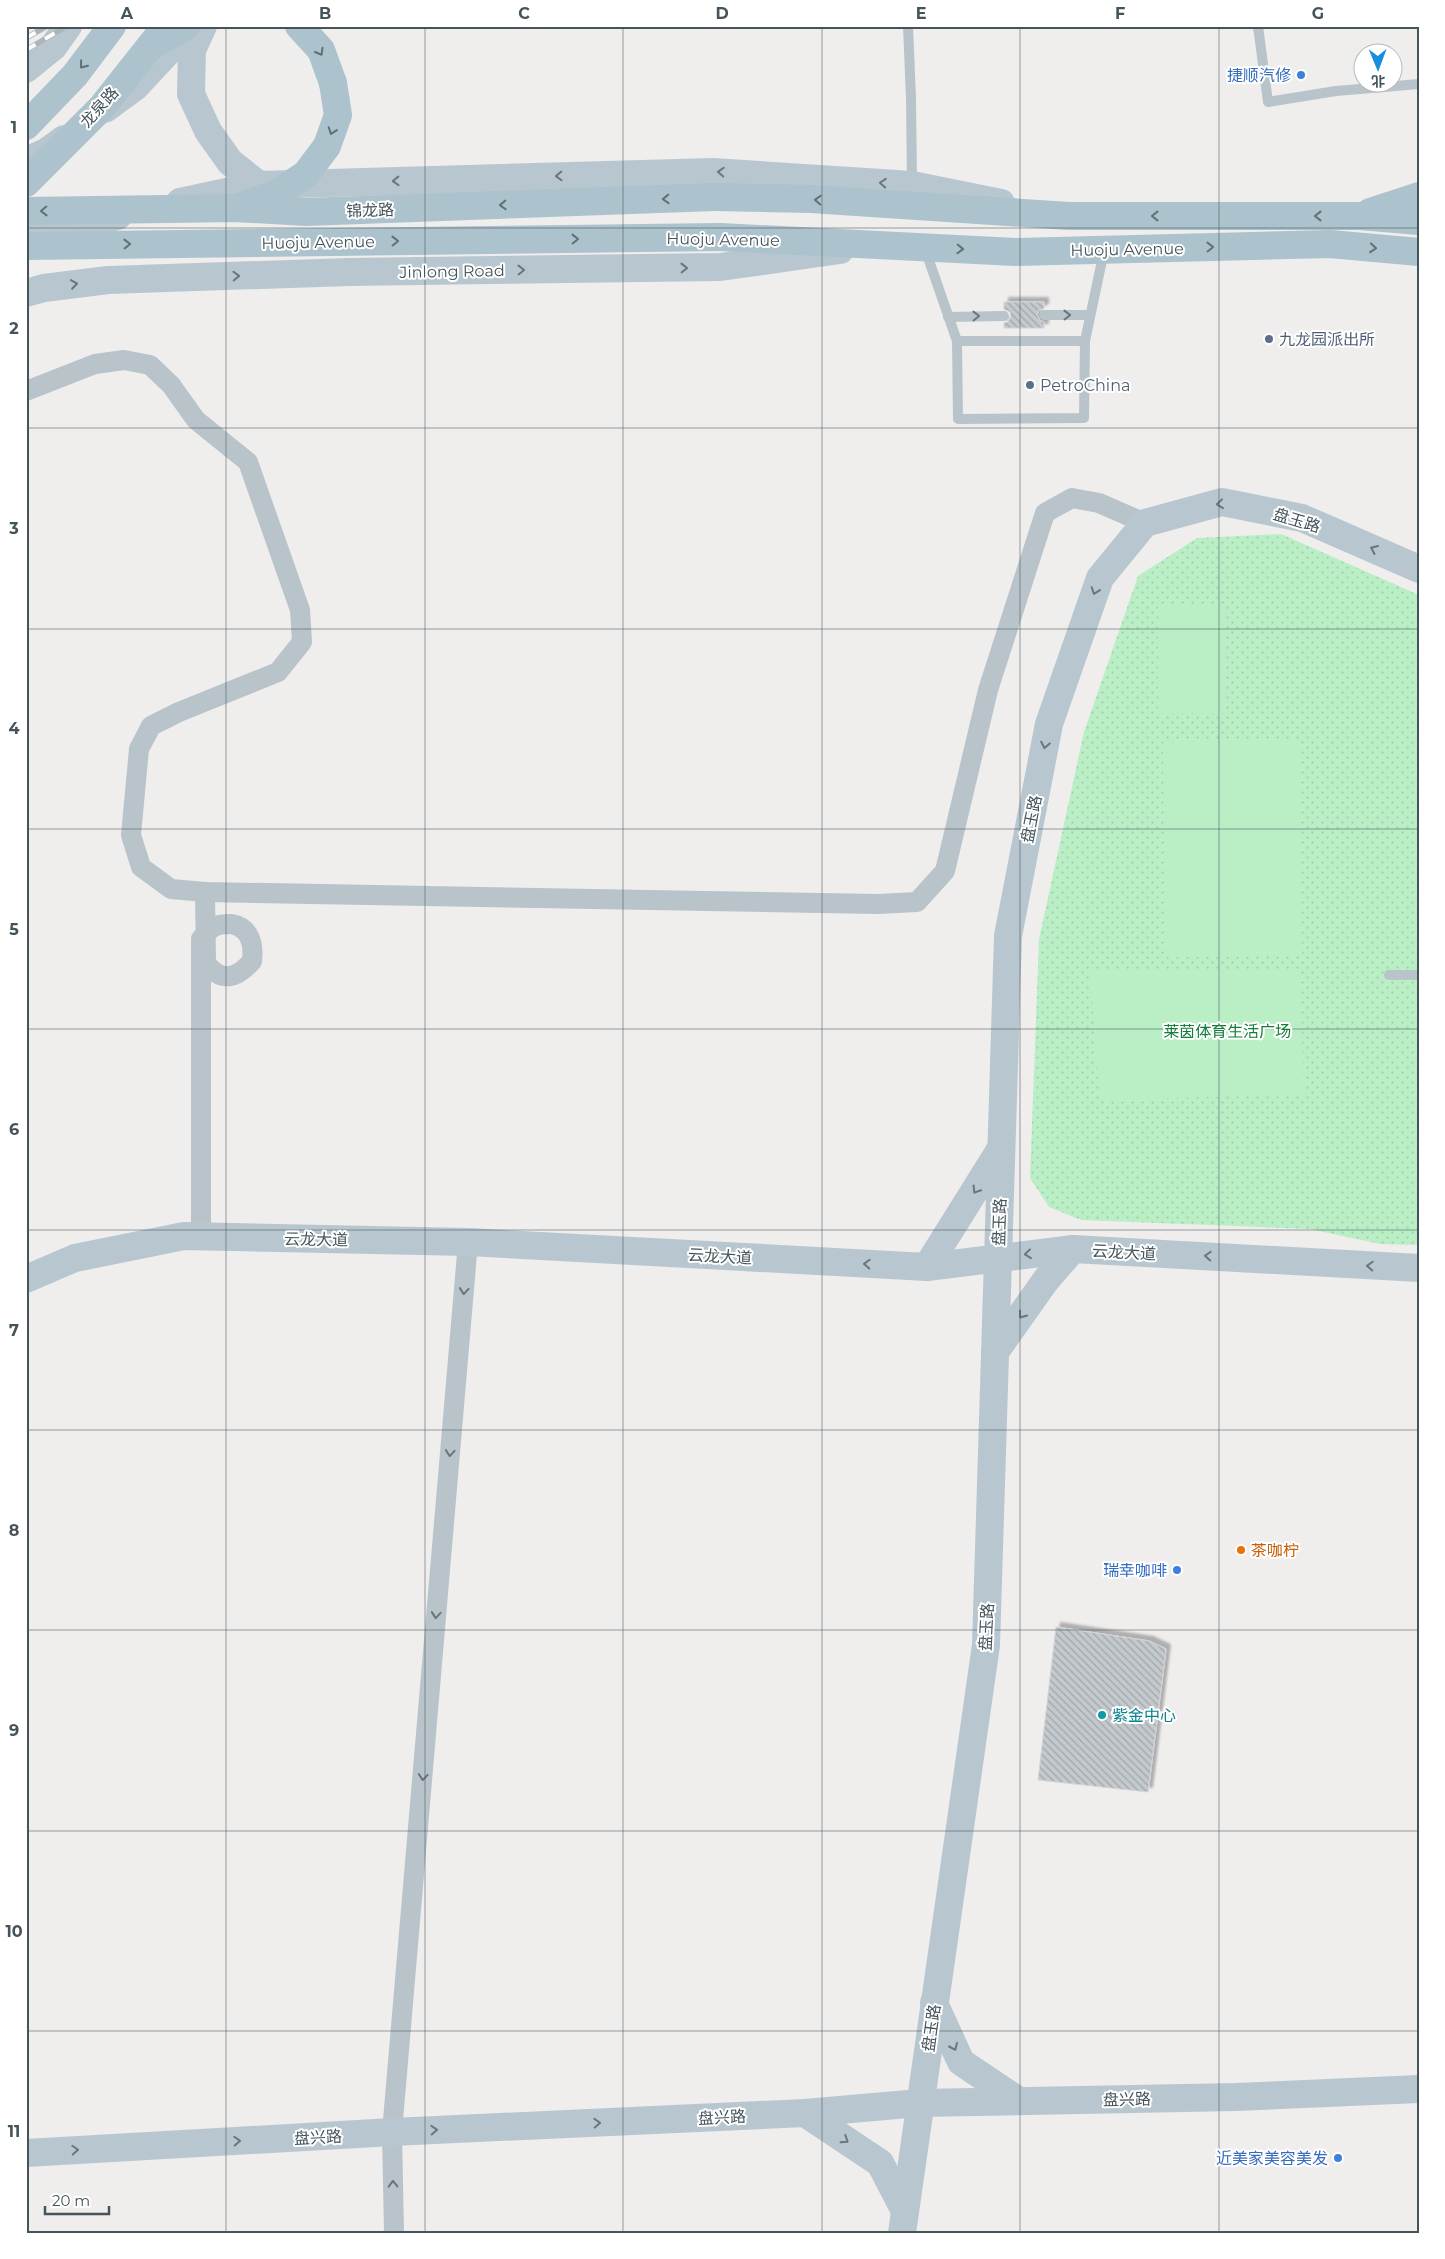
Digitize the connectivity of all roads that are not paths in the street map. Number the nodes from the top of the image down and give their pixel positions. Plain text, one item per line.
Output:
1 (68, 26) edge
2 (112, 26) edge
3 (186, 26) edge
4 (192, 26) edge
5 (203, 26) edge
6 (299, 26) edge
7 (908, 26) edge
8 (1258, 26) edge
9 (159, 35) edge
10 (26, 69) edge
11 (1419, 84) edge
12 (26, 126) edge
13 (26, 161) edge
14 (26, 183) edge
15 (347, 183) junction
16 (259, 185) junction
17 (912, 185) junction
18 (1419, 196) edge
19 (714, 197) joint
20 (235, 208) junction
21 (26, 211) edge
22 (1069, 216) junction
23 (1360, 216) junction
24 (1419, 221) edge
25 (26, 238) edge
26 (876, 244) junction
27 (1330, 244) junction
28 (26, 246) edge
29 (925, 248) junction
30 (1104, 250) junction
31 (1419, 252) edge
32 (349, 272) junction
33 (26, 293) edge
34 (1090, 315) junction
35 (1004, 316) dead end
36 (1044, 316) dead end
37 (948, 317) junction
38 (957, 341) junction
39 (1085, 341) junction
40 (26, 391) edge
41 (1145, 523) junction
42 (1419, 569) edge
43 (205, 892) junction
44 (1389, 975) dead end
45 (1419, 975) edge
46 (1001, 1149) junction
47 (201, 1237) junction
48 (468, 1242) junction
49 (1073, 1249) junction
50 (998, 1257) junction
51 (927, 1267) junction
52 (1419, 1268) edge
53 (26, 1279) edge
54 (995, 1352) junction
55 (934, 2003) junction
56 (1419, 2089) edge
57 (1019, 2101) junction
58 (920, 2103) junction
59 (805, 2113) junction
60 (392, 2132) junction
61 (26, 2153) edge
62 (904, 2222) edge
63 (394, 2233) edge

1 - 10 street
2 -> 12 main road
3 - 9 main road
4 - 13 street
5 - 16 street
6 -> 20 main road, bridge
7 - 17 lane
8 - 11 lane
9 - 14 main road, 龙泉路, bridge
15 - 16 street
17 -> 15 street
15 - 32 street
16 - 25 street
17 - 22 street
18 - 23 main road
19 -> 20 main road, 锦龙路, bridge
22 -> 19 main road, Huoju Avenue
20 -> 21 main road, 锦龙路, bridge
23 -> 22 main road, Huoju Avenue
23 - 24 main road, Huoju Avenue
23 - 27 main road
28 -> 26 main road, Huoju Avenue, bridge
26 - 29 main road, Huoju Avenue
32 -> 26 street, Jinlong Road
30 -> 27 main road, Huoju Avenue
27 -> 31 main road, Huoju Avenue
29 -> 30 main road, Huoju Avenue
29 - 37 lane
30 - 34 lane
33 -> 32 street, Jinlong Road
36 -> 34 lane
34 - 39 lane
37 -> 35 lane
37 - 38 lane
38 - 39 lane
38 - 39 lane
40 - 43 street
42 -> 41 street, 盘玉路
41 - 43 street
41 -> 46 street, 盘玉路
43 - 47 street, bridge
44 - 45 lane
46 - 50 street, 盘玉路
46 -> 51 street
47 - 48 street, 云龙大道
47 - 53 street, 云龙大道
51 -> 48 street, 云龙大道
48 -> 60 street
49 -> 50 street, 云龙大道
52 -> 49 street, 云龙大道
49 -> 54 street
50 - 51 street, 云龙大道
50 - 54 street, 盘玉路
54 - 55 street, 盘玉路
55 -> 57 street
55 - 58 street, 盘玉路
56 - 57 street, 盘兴路
57 - 58 street, 盘兴路
58 - 59 street, 盘兴路
58 - 62 street, 盘玉路
60 -> 59 street, 盘兴路
59 -> 62 street
61 -> 60 street, 盘兴路
63 -> 60 street

